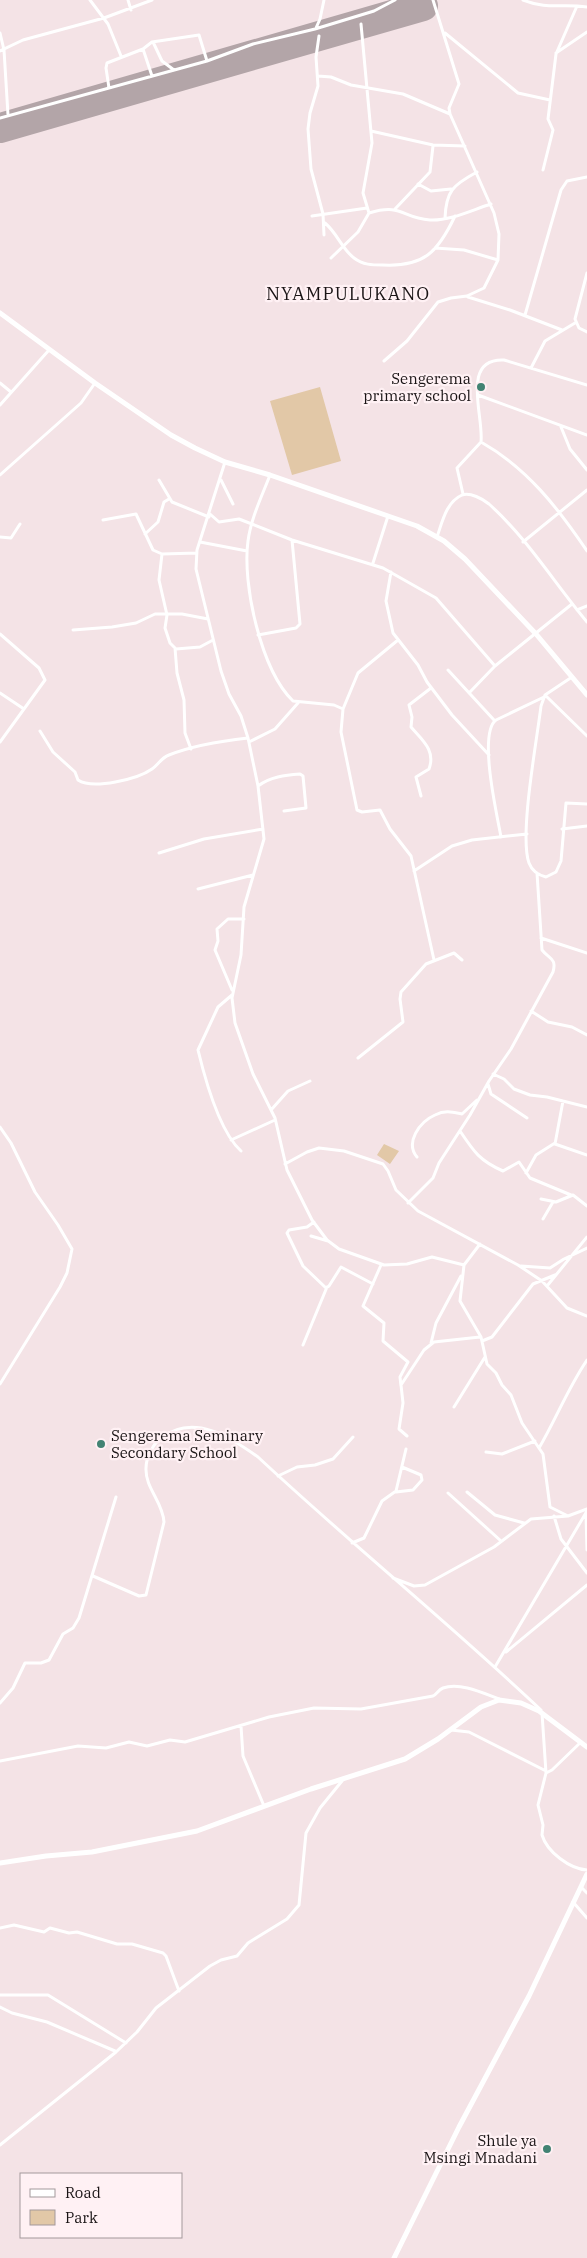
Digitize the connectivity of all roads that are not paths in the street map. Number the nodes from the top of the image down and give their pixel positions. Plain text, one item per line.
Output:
1 (90, 0) edge
2 (128, 0) edge
3 (152, 0) edge
4 (324, 0) edge
5 (433, 0) edge
6 (523, 0) edge
7 (560, 0) edge
8 (393, 1) edge
9 (559, 5) junction
10 (577, 6) junction
11 (587, 7) edge
12 (131, 10) junction
13 (104, 18) junction
14 (361, 24) dead end
15 (316, 29) junction
16 (444, 32) junction
17 (587, 32) edge
18 (0, 33) edge
19 (319, 36) dead end
20 (152, 42) junction
21 (143, 48) junction
22 (2, 50) edge
23 (556, 54) junction
24 (121, 56) junction
25 (207, 61) junction
26 (174, 70) junction
27 (152, 76) junction
28 (318, 76) junction
29 (109, 88) junction
30 (367, 88) junction
31 (550, 100) junction
32 (450, 114) junction
33 (8, 115) junction
34 (0, 118) edge
35 (371, 131) junction
36 (433, 146) junction
37 (465, 146) junction
38 (543, 170) dead end
39 (477, 172) junction
40 (587, 177) edge
41 (418, 184) junction
42 (452, 189) junction
43 (491, 204) junction
44 (367, 208) junction
45 (395, 209) junction
46 (369, 213) junction
47 (323, 214) junction
48 (312, 216) dead end
49 (455, 216) junction
50 (445, 218) junction
51 (324, 222) junction
52 (324, 235) dead end
53 (344, 246) junction
54 (435, 248) junction
55 (330, 258) dead end
56 (498, 260) junction
57 (587, 273) edge
58 (467, 296) junction
59 (0, 312) edge
60 (525, 315) junction
61 (575, 323) junction
62 (562, 330) junction
63 (587, 332) edge
64 (50, 350) junction
65 (384, 360) dead end
66 (531, 368) junction
67 (0, 383) edge
68 (95, 383) junction
69 (587, 385) edge
70 (11, 392) junction
71 (478, 395) junction
72 (0, 405) edge
73 (561, 427) junction
74 (587, 435) edge
75 (481, 442) junction
76 (225, 462) junction
77 (587, 470) edge
78 (0, 475) edge
79 (270, 475) junction
80 (220, 479) junction
81 (158, 480) dead end
82 (587, 490) edge
83 (463, 494) junction
84 (169, 499) junction
85 (233, 504) dead end
86 (560, 511) junction
87 (209, 516) junction
88 (388, 516) junction
89 (103, 520) dead end
90 (20, 524) dead end
91 (251, 524) junction
92 (145, 534) junction
93 (0, 537) edge
94 (437, 538) junction
95 (292, 540) junction
96 (200, 542) junction
97 (523, 542) junction
98 (247, 551) junction
99 (587, 551) edge
100 (197, 553) junction
101 (162, 554) junction
102 (372, 563) junction
103 (391, 572) junction
104 (572, 604) junction
105 (587, 606) edge
106 (577, 610) junction
107 (167, 615) junction
108 (208, 619) junction
109 (587, 621) edge
110 (73, 630) dead end
111 (0, 634) edge
112 (536, 634) junction
113 (258, 635) junction
114 (213, 640) junction
115 (398, 640) junction
116 (175, 648) junction
117 (495, 666) junction
118 (448, 670) dead end
119 (573, 676) junction
120 (431, 688) junction
121 (0, 693) edge
122 (469, 693) junction
123 (587, 695) edge
124 (545, 696) junction
125 (298, 703) junction
126 (343, 709) junction
127 (24, 710) junction
128 (494, 720) junction
129 (40, 731) dead end
130 (587, 736) edge
131 (248, 740) junction
132 (0, 742) edge
133 (191, 749) junction
134 (489, 755) junction
135 (258, 786) junction
136 (421, 796) dead end
137 (587, 804) edge
138 (284, 811) dead end
139 (587, 826) edge
140 (264, 829) junction
141 (562, 829) junction
142 (526, 834) junction
143 (501, 837) junction
144 (159, 853) dead end
145 (414, 871) junction
146 (537, 873) junction
147 (253, 874) junction
148 (198, 889) dead end
149 (244, 919) junction
150 (541, 938) junction
151 (587, 953) edge
152 (434, 960) junction
153 (462, 960) dead end
154 (232, 993) junction
155 (530, 1011) junction
156 (587, 1035) edge
157 (358, 1058) dead end
158 (493, 1074) junction
159 (310, 1081) dead end
160 (489, 1081) junction
161 (480, 1097) junction
162 (563, 1101) junction
163 (587, 1107) edge
164 (271, 1110) junction
165 (527, 1118) dead end
166 (275, 1120) junction
167 (0, 1127) edge
168 (460, 1131) junction
169 (230, 1140) junction
170 (555, 1143) junction
171 (241, 1151) dead end
172 (587, 1155) edge
173 (418, 1157) dead end
174 (285, 1164) junction
175 (526, 1173) junction
176 (571, 1195) junction
177 (541, 1200) dead end
178 (553, 1202) junction
179 (408, 1203) junction
180 (587, 1206) edge
181 (543, 1218) dead end
182 (314, 1222) junction
183 (311, 1236) dead end
184 (587, 1237) edge
185 (329, 1241) junction
186 (480, 1244) junction
187 (587, 1248) edge
188 (571, 1255) junction
189 (381, 1265) junction
190 (464, 1265) junction
191 (518, 1265) junction
192 (463, 1273) junction
193 (554, 1275) junction
194 (540, 1280) junction
195 (373, 1284) junction
196 (547, 1286) junction
197 (327, 1287) junction
198 (587, 1316) edge
199 (482, 1339) junction
200 (431, 1343) junction
201 (303, 1345) dead end
202 (485, 1358) junction
203 (587, 1360) edge
204 (0, 1384) edge
205 (401, 1388) junction
206 (454, 1407) dead end
207 (406, 1436) dead end
208 (353, 1437) dead end
209 (535, 1442) junction
210 (539, 1448) junction
211 (406, 1449) dead end
212 (486, 1452) dead end
213 (402, 1467) junction
214 (278, 1476) junction
215 (395, 1492) junction
216 (467, 1492) dead end
217 (448, 1493) dead end
218 (116, 1497) dead end
219 (554, 1511) junction
220 (586, 1511) edge
221 (568, 1516) junction
222 (554, 1517) junction
223 (524, 1523) junction
224 (502, 1541) junction
225 (352, 1543) junction
226 (566, 1546) junction
227 (587, 1550) edge
228 (587, 1572) edge
229 (93, 1576) junction
230 (390, 1577) junction
231 (587, 1585) edge
232 (503, 1654) junction
233 (496, 1667) junction
234 (504, 1700) junction
235 (0, 1703) edge
236 (542, 1712) junction
237 (548, 1717) junction
238 (241, 1726) junction
239 (449, 1731) junction
240 (581, 1742) junction
241 (587, 1747) edge
242 (0, 1761) edge
243 (546, 1772) junction
244 (343, 1780) junction
245 (264, 1807) junction
246 (0, 1864) edge
247 (587, 1870) edge
248 (587, 1874) edge
249 (581, 1887) junction
250 (587, 1894) edge
251 (573, 1902) junction
252 (587, 1918) edge
253 (0, 1928) edge
254 (179, 1991) junction
255 (0, 1995) edge
256 (0, 2007) edge
257 (126, 2042) junction
258 (116, 2052) junction
259 (0, 2145) edge
260 (394, 2258) edge

1 - 13 street
2 - 12 street
3 - 12 street
4 - 15 street
5 - 16 street
6 - 9 street
7 - 9 street
8 - 15 street
9 - 10 street
10 - 11 street
10 - 23 street
12 - 13 street
13 - 22 street
13 - 24 street
14 - 30 street
15 - 25 street
16 - 31 street
16 - 32 street
17 - 23 street
18 - 22 street
19 - 28 street
20 - 21 street
20 - 25 street
20 - 26 street
21 - 24 street
21 - 27 street
22 - 33 street
23 - 31 street
24 - 29 street
25 - 26 street
26 - 27 street
27 - 29 street
28 - 30 street
28 - 47 street
29 - 33 street
30 - 32 street
30 - 35 street
31 - 38 street
32 - 37 street
33 - 34 street
35 - 36 street
35 - 44 street
36 - 37 street
36 - 41 street
37 - 39 street
39 - 42 street
39 - 43 street
40 - 60 street
41 - 42 street
41 - 45 street
42 - 50 street
43 - 49 street
43 - 56 street
44 - 46 street
44 - 47 street
45 - 46 street
45 - 50 street
46 - 53 street
47 - 48 street
47 - 51 street
49 - 50 street
49 - 54 street
51 - 52 street
51 - 53 street
53 - 54 street
53 - 55 street
54 - 56 street
56 - 58 street
57 - 61 street
58 - 60 street
58 - 65 street
59 - 64 main road
60 - 62 street
61 - 62 street
61 - 63 street
62 - 66 street
64 - 68 main road
64 - 70 street
66 - 69 street
66 - 71 street
67 - 70 street
68 - 76 main road
68 - 78 street
70 - 72 street
71 - 73 street
71 - 75 street
73 - 74 street
73 - 77 street
75 - 83 street
75 - 86 street
76 - 79 main road
76 - 80 street
79 - 88 main road
79 - 91 street
80 - 85 street
80 - 87 street
81 - 84 street
82 - 86 street
83 - 94 street
83 - 97 street
84 - 87 street
84 - 92 street
86 - 97 street
86 - 99 street
87 - 91 street
87 - 96 street
88 - 94 main road
88 - 102 street
89 - 92 street
90 - 93 street
91 - 95 street
91 - 98 street
92 - 101 street
94 - 112 main road
95 - 102 street
95 - 113 street
96 - 98 street
96 - 100 street
97 - 104 street
98 - 113 street
100 - 101 street
100 - 108 street
101 - 107 street
102 - 103 street
103 - 115 street
103 - 117 street
104 - 106 street
104 - 112 street
105 - 106 street
106 - 109 street
107 - 108 street
107 - 110 street
107 - 116 street
108 - 114 street
111 - 127 street
112 - 117 street
112 - 119 main road
113 - 125 street
114 - 116 street
114 - 131 street
115 - 120 street
115 - 126 street
116 - 133 street
117 - 122 street
118 - 122 street
119 - 123 main road
119 - 124 street
120 - 134 street
120 - 136 street
121 - 127 street
122 - 128 street
124 - 128 street
124 - 130 street
124 - 142 street
125 - 126 street
125 - 131 street
126 - 145 street
127 - 132 street
128 - 134 street
129 - 133 street
131 - 133 street
131 - 135 street
134 - 143 street
135 - 138 street
135 - 140 street
137 - 141 street
139 - 141 street
140 - 144 street
140 - 147 street
141 - 146 street
142 - 143 street
142 - 146 street
143 - 145 street
145 - 152 street
146 - 150 street
147 - 148 street
147 - 149 street
149 - 154 street
149 - 154 street
150 - 151 street
150 - 155 street
152 - 153 street
152 - 157 street
154 - 164 street
154 - 169 street
155 - 156 street
155 - 158 street
158 - 160 street
158 - 162 street
159 - 164 street
160 - 161 street
160 - 165 street
161 - 168 street
161 - 173 street
162 - 163 street
162 - 170 street
164 - 166 street
166 - 169 street
166 - 174 street
167 - 204 street
168 - 175 street
168 - 179 street
169 - 171 street
170 - 172 street
170 - 175 street
174 - 179 street
174 - 182 street
175 - 176 street
176 - 178 street
176 - 180 street
177 - 178 street
178 - 181 street
179 - 186 street
182 - 185 street
182 - 197 street
183 - 185 street
184 - 188 street
185 - 189 street
186 - 190 street
186 - 191 street
187 - 188 street
188 - 191 street
188 - 193 street
189 - 190 street
189 - 195 street
190 - 192 street
191 - 194 street
192 - 199 street
192 - 200 street
193 - 194 street
193 - 196 street
194 - 196 street
194 - 199 street
195 - 197 street
195 - 205 street
196 - 198 street
197 - 201 street
199 - 200 street
199 - 202 street
200 - 205 street
202 - 206 street
202 - 209 street
203 - 210 street
205 - 207 street
208 - 214 street
209 - 210 street
209 - 212 street
210 - 219 street
211 - 213 street
213 - 215 street
213 - 215 street
214 - 225 street
214 - 229 street
215 - 225 street
216 - 223 street
217 - 224 street
218 - 229 street
219 - 221 street
219 - 222 street
220 - 221 street
220 - 226 street
220 - 227 street
221 - 222 street
222 - 223 street
222 - 226 street
223 - 224 street
224 - 230 street
225 - 230 street
226 - 228 street
226 - 232 street
229 - 235 street
230 - 233 street
231 - 232 street
232 - 233 street
233 - 237 street
234 - 236 main road
234 - 238 street
234 - 239 main road
236 - 237 main road
236 - 243 street
237 - 240 main road
238 - 242 street
238 - 245 street
239 - 243 street
239 - 244 main road
240 - 241 main road
240 - 243 street
243 - 247 street
244 - 245 main road
244 - 254 street
245 - 246 main road
248 - 249 main road
249 - 250 street
249 - 251 main road
251 - 252 street
251 - 260 main road
253 - 254 street
254 - 257 street
255 - 257 street
256 - 258 street
257 - 258 street
258 - 259 street

